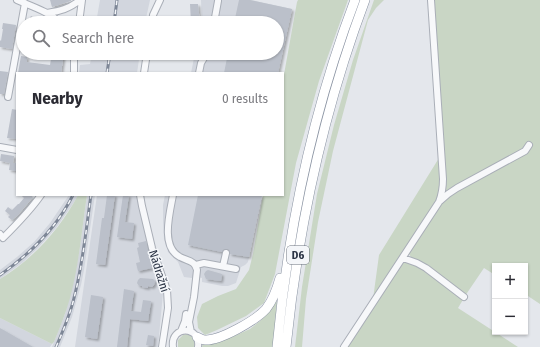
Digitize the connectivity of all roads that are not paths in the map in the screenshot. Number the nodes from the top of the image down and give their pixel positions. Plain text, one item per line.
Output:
1 (17, 0) edge
2 (81, 0) edge
3 (160, 0) edge
4 (355, 0) edge
5 (365, 0) edge
6 (431, 0) edge
7 (218, 1) edge
8 (25, 4) junction
9 (47, 14) junction
10 (23, 16) edge
11 (50, 16) edge
12 (80, 16) edge
13 (153, 16) edge
14 (215, 16) edge
15 (16, 53) edge
16 (74, 60) edge
17 (146, 60) edge
18 (203, 60) edge
19 (74, 72) edge
20 (144, 72) edge
21 (199, 72) edge
22 (8, 97) dead end
23 (529, 145) dead end
24 (0, 147) edge
25 (16, 150) edge
26 (40, 196) edge
27 (140, 196) edge
28 (173, 196) edge
29 (439, 202) junction
30 (2, 236) edge
31 (289, 250) junction
32 (226, 252) dead end
33 (403, 258) junction
34 (196, 265) junction
35 (223, 266) junction
36 (236, 269) dead end
37 (464, 297) dead end
38 (192, 306) junction
39 (181, 331) junction
40 (194, 334) junction
41 (162, 347) edge
42 (173, 347) edge
43 (198, 347) edge
44 (277, 347) edge
45 (286, 347) edge
46 (344, 347) edge

1 - 8 street
2 - 9 street
2 - 12 street
3 - 13 street
4 - 31 highway, D6
5 - 45 highway, D6
6 - 29 street
7 - 14 street
8 - 9 street
8 - 10 street
9 - 11 street
15 - 22 street
16 - 19 street
17 - 20 street
18 - 21 street
23 - 29 street
24 - 25 street
26 - 30 street
27 - 41 street, Nádražní
28 - 34 street
29 - 33 street
31 - 40 highway
31 - 44 highway, D6
32 - 35 street
33 - 37 street
33 - 46 street
34 - 35 street
34 - 38 street
35 - 36 street
38 - 39 street
38 - 40 street
39 - 40 street
39 - 42 street
40 - 43 street

